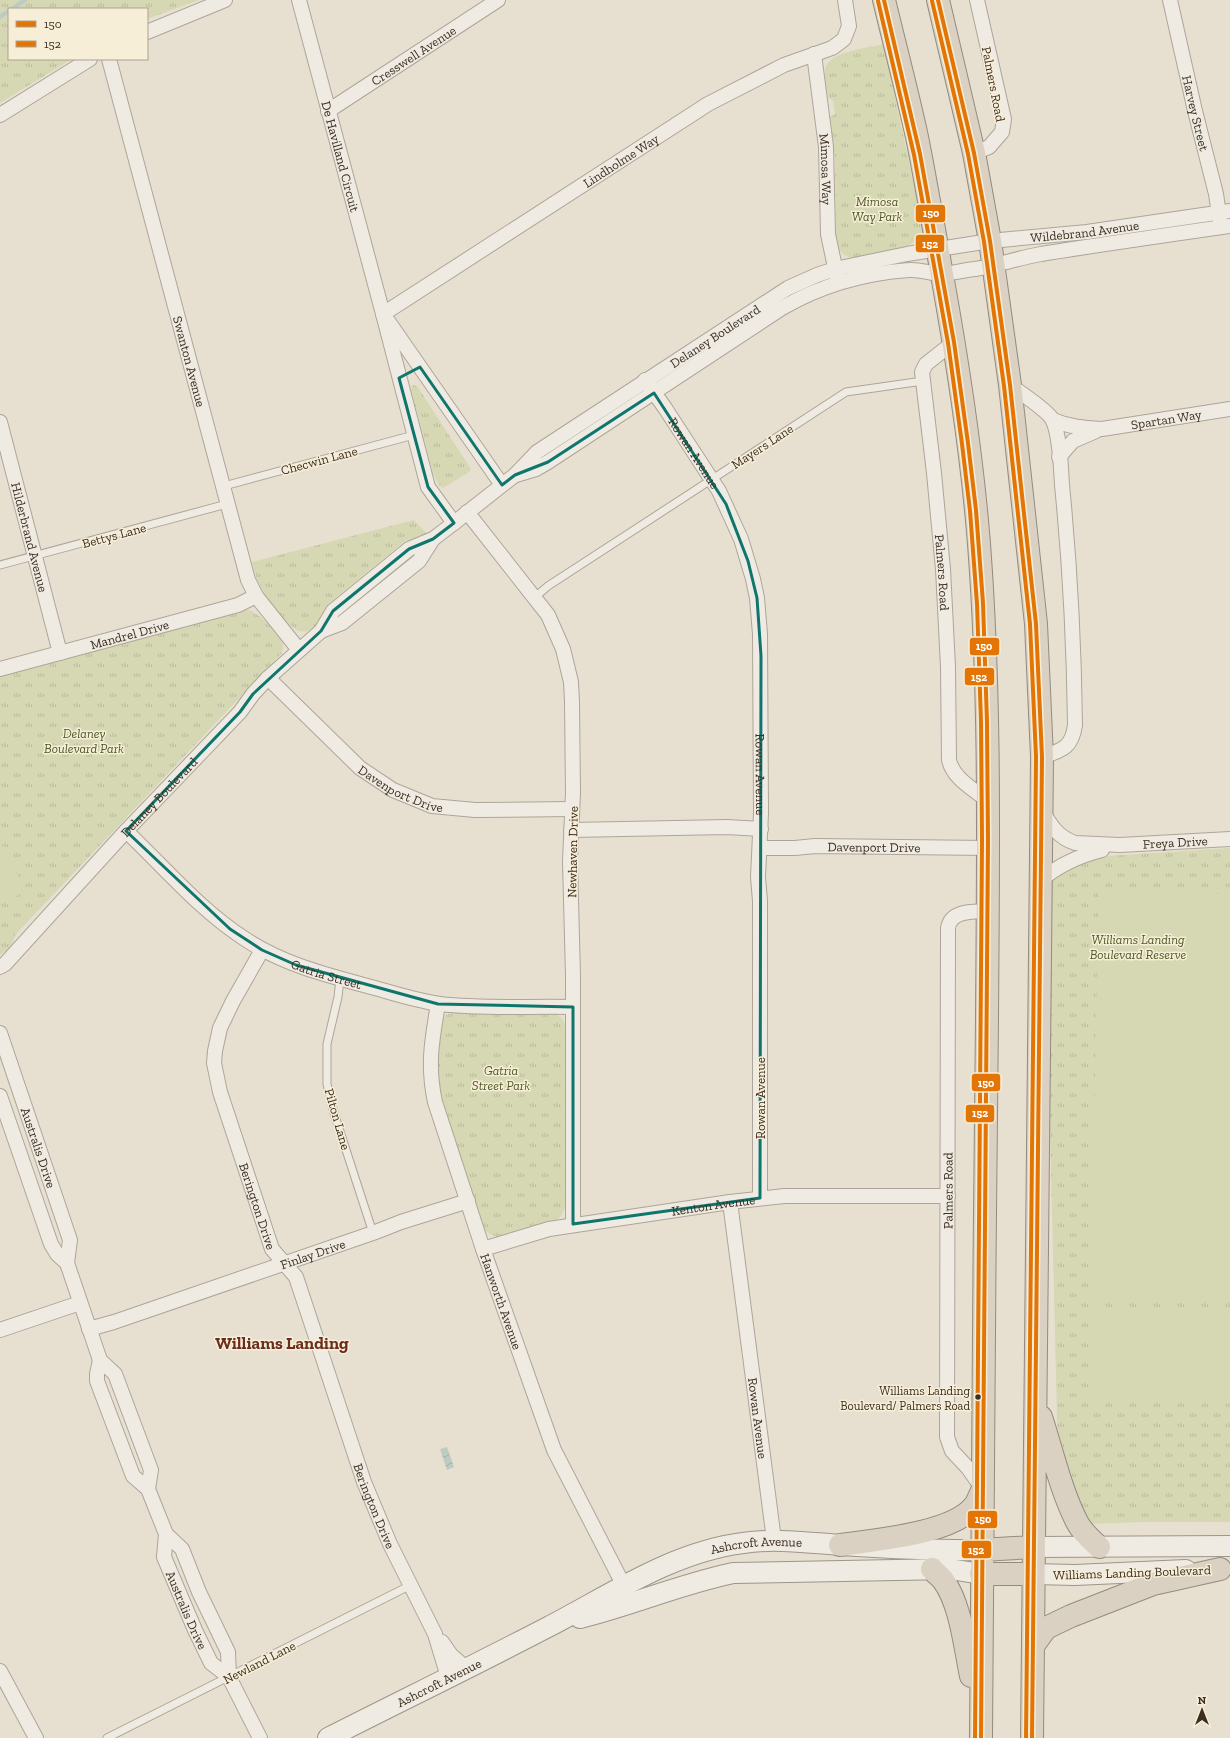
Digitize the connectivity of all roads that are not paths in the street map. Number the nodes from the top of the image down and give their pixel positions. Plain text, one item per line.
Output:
1 (225, 0) edge
2 (299, 0) edge
3 (498, 0) edge
4 (884, 0) edge
5 (938, 0) edge
6 (977, 0) edge
7 (1170, 0) edge
8 (846, 6) edge
9 (148, 32) edge
10 (814, 54) junction
11 (88, 60) edge
12 (109, 60) edge
13 (328, 111) junction
14 (0, 114) edge
15 (974, 153) junction
16 (1224, 212) edge
17 (1226, 226) edge
18 (1087, 232) junction
19 (990, 241) junction
20 (1089, 246) junction
21 (938, 249) junction
22 (993, 266) junction
23 (835, 269) junction
24 (942, 274) junction
25 (838, 283) junction
26 (383, 314) junction
27 (954, 342) junction
28 (420, 367) junction
29 (399, 378) junction
30 (645, 380) junction
31 (923, 381) junction
32 (1010, 385) junction
33 (654, 393) junction
34 (1230, 410) edge
35 (1053, 420) junction
36 (0, 422) edge
37 (1102, 429) junction
38 (414, 435) junction
39 (1060, 458) junction
40 (515, 475) junction
41 (712, 480) junction
42 (502, 485) junction
43 (224, 486) junction
44 (227, 504) junction
45 (467, 512) junction
46 (454, 523) junction
47 (36, 556) junction
48 (0, 565) edge
49 (256, 596) junction
50 (535, 597) junction
51 (299, 650) junction
52 (60, 653) junction
53 (0, 669) edge
54 (268, 678) junction
55 (1042, 757) junction
56 (988, 801) junction
57 (1041, 808) junction
58 (572, 809) junction
59 (761, 829) junction
60 (571, 830) junction
61 (126, 831) junction
62 (1230, 839) edge
63 (1120, 845) junction
64 (760, 848) junction
65 (988, 848) junction
66 (1040, 880) junction
67 (988, 911) junction
68 (262, 950) junction
69 (0, 967) edge
70 (340, 979) junction
71 (438, 1004) junction
72 (573, 1007) junction
73 (0, 1033) edge
74 (0, 1096) edge
75 (948, 1196) junction
76 (760, 1198) junction
77 (468, 1201) junction
78 (730, 1202) junction
79 (573, 1224) junction
80 (373, 1233) junction
81 (483, 1249) junction
82 (284, 1262) junction
83 (67, 1263) junction
84 (80, 1303) junction
85 (89, 1329) junction
86 (0, 1330) edge
87 (100, 1360) junction
88 (1035, 1397) junction
89 (982, 1489) junction
90 (148, 1490) junction
91 (166, 1534) junction
92 (774, 1540) junction
93 (840, 1545) junction
94 (1230, 1546) edge
95 (1099, 1547) junction
96 (1034, 1548) junction
97 (982, 1550) junction
98 (1225, 1569) edge
99 (932, 1570) junction
100 (981, 1574) junction
101 (1033, 1574) junction
102 (411, 1585) junction
103 (624, 1586) junction
104 (549, 1626) junction
105 (435, 1634) junction
106 (1033, 1646) junction
107 (466, 1668) junction
108 (0, 1671) edge
109 (229, 1677) junction
110 (448, 1677) junction
111 (982, 1733) edge
112 (36, 1738) edge
113 (107, 1738) edge
114 (260, 1738) edge
115 (328, 1738) edge
116 (1032, 1738) edge

1 - 9 street
2 - 13 street, De Havilland Circuit
3 - 13 street, Cresswell Avenue
4 - 21 highway
5 - 15 highway
6 - 15 street, Palmers Road
7 - 16 street, Harvey Street
8 - 10 street, Lindholme Way
10 - 23 street, Mimosa Way
10 - 26 street, Lindholme Way
11 - 14 street
12 - 43 street, Swanton Avenue
13 - 26 street, De Havilland Circuit
15 - 19 highway
16 - 17 street, Harvey Street
16 - 18 street, Wildebrand Avenue
17 - 20 street, Wildebrand Avenue
18 - 19 street, Wildebrand Avenue
18 - 20 street
19 - 21 street, Wildebrand Avenue
19 - 22 highway
20 - 22 street, Wildebrand Avenue
21 - 23 street, Delaney Boulevard
21 - 24 highway
22 - 24 street, Wildebrand Avenue
22 - 32 highway
23 - 25 street, Mimosa Way
23 - 30 street, Delaney Boulevard
24 - 25 street, Delaney Boulevard
24 - 27 highway
25 - 33 street, Delaney Boulevard
26 - 28 street, De Havilland Circuit
26 - 29 street, De Havilland Circuit
27 - 31 street, Palmers Road
27 - 56 highway
28 - 29 street
28 - 42 street, De Havilland Circuit
29 - 38 street, De Havilland Circuit
30 - 33 street, Rowan Avenue
30 - 40 street, Delaney Boulevard
31 - 41 lane, Mayers Lane
31 - 56 street, Palmers Road
32 - 35 street
32 - 55 highway
33 - 40 street, Delaney Boulevard
33 - 41 street, Rowan Avenue
34 - 37 street, Spartan Way
35 - 37 street, Spartan Way
35 - 39 street
36 - 47 street, Hilderbrand Avenue
37 - 39 street, Spartan Way
38 - 43 lane, Checwin Lane
38 - 46 street, De Havilland Circuit
39 - 55 street
40 - 42 street, Delaney Boulevard
41 - 50 lane, Mayers Lane
41 - 59 street, Rowan Avenue
42 - 45 street, Delaney Boulevard
43 - 44 street, Swanton Avenue
44 - 47 lane, Bettys Lane
44 - 49 street, Swanton Avenue
45 - 46 street, Delaney Boulevard
45 - 50 street, Newhaven Drive
46 - 51 street, Delaney Boulevard
47 - 48 lane, Bettys Lane
47 - 52 street, Hilderbrand Avenue
49 - 51 street, Swanton Avenue
49 - 52 street, Mandrel Drive
50 - 58 street, Newhaven Drive
51 - 54 street, Delaney Boulevard
52 - 53 street, Mandrel Drive
54 - 58 street, Davenport Drive
54 - 61 street, Delaney Boulevard
55 - 57 highway
56 - 65 highway
57 - 63 street, Freya Drive
57 - 66 highway
58 - 60 street, Newhaven Drive
59 - 60 street
59 - 64 street, Rowan Avenue
60 - 72 street, Newhaven Drive
61 - 68 street, Gatria Street
61 - 69 street, Delaney Boulevard
62 - 63 street, Freya Drive
63 - 66 street, Freya Drive
64 - 65 street, Davenport Drive
64 - 76 street, Rowan Avenue
65 - 67 highway
66 - 88 highway
67 - 75 street, Palmers Road
67 - 89 highway
68 - 70 street, Gatria Street
68 - 82 street, Berington Drive
70 - 71 street, Gatria Street
70 - 80 lane, Pilton Lane
71 - 72 street, Gatria Street
71 - 77 street, Hanworth Avenue
72 - 79 street, Newhaven Drive
73 - 83 street, Australis Drive
74 - 83 street, Australis Drive
75 - 76 street, Kenton Avenue
75 - 89 street, Palmers Road
76 - 78 street, Kenton Avenue
77 - 80 street, Finlay Drive
77 - 81 street, Hanworth Avenue
78 - 79 street, Kenton Avenue
78 - 92 street, Rowan Avenue
79 - 81 street, Kenton Avenue
80 - 82 street, Finlay Drive
81 - 103 street, Hanworth Avenue
82 - 85 street, Finlay Drive
82 - 102 street, Berington Drive
83 - 84 street, Australis Drive
84 - 85 street, Australis Drive
84 - 86 street
85 - 87 street, Australis Drive
87 - 90 street, Australis Drive
87 - 90 street, Australis Drive
88 - 95 highway
88 - 96 highway
89 - 93 highway
89 - 97 highway
90 - 91 street, Australis Drive
91 - 109 street, Australis Drive
91 - 109 street, Australis Drive
92 - 93 main road, Ashcroft Avenue
92 - 103 main road, Ashcroft Avenue
93 - 97 main road, Ashcroft Avenue
94 - 95 main road, Williams Landing Boulevard
95 - 96 main road, Williams Landing Boulevard
96 - 97 highway
96 - 101 highway
97 - 100 highway
98 - 101 main road, Williams Landing Boulevard
98 - 106 highway
99 - 100 main road, Ashcroft Avenue
99 - 104 main road, Ashcroft Avenue
99 - 111 highway
100 - 101 highway
100 - 111 highway
101 - 106 highway
102 - 105 street, Berington Drive
102 - 109 lane, Newland Lane
103 - 104 main road, Ashcroft Avenue
104 - 107 main road, Ashcroft Avenue
105 - 107 street, Berington Drive
105 - 110 street, Berington Drive
106 - 116 highway
107 - 110 main road, Ashcroft Avenue
108 - 112 street
109 - 113 lane, Newland Lane
109 - 114 street, Australis Drive
110 - 115 main road, Ashcroft Avenue

